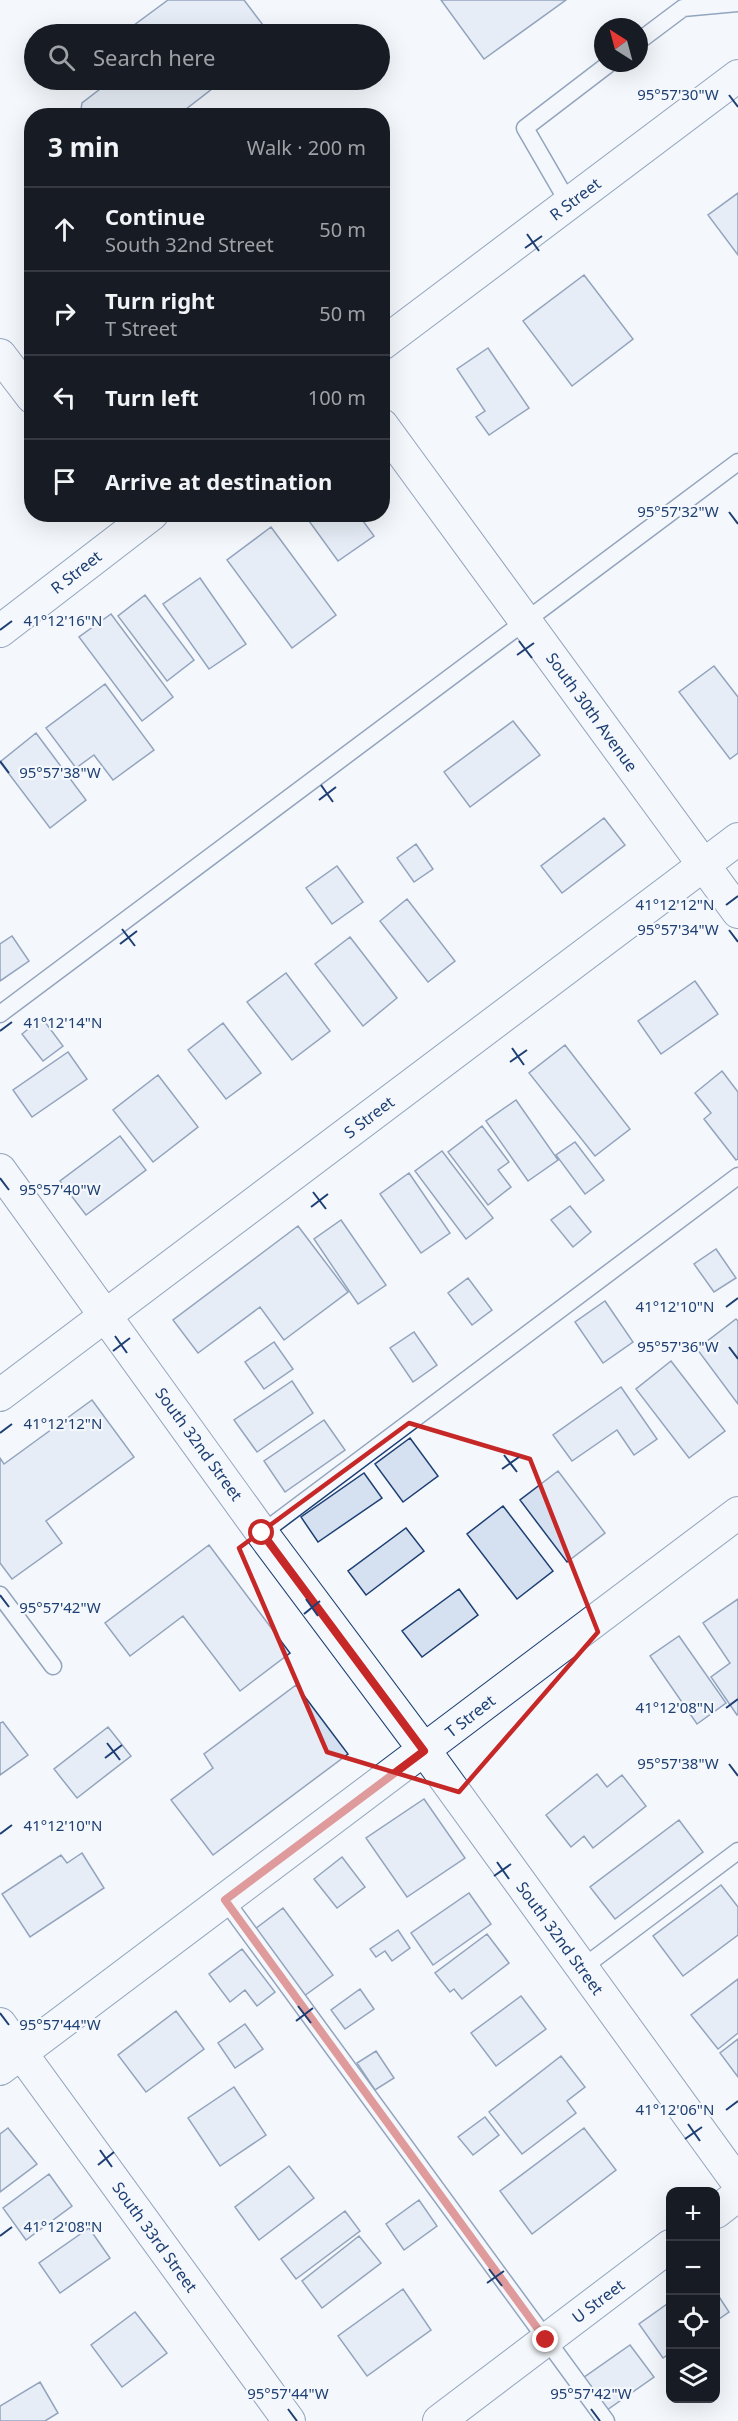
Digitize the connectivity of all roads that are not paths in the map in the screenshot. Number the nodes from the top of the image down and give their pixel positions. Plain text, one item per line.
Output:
1 (738, 3) edge
2 (648, 34) edge
3 (598, 72) edge
4 (738, 76) edge
5 (569, 204) junction
6 (390, 338) edge
7 (0, 355) edge
8 (24, 387) edge
9 (390, 436) edge
10 (738, 462) edge
11 (131, 522) edge
12 (526, 621) junction
13 (0, 631) edge
14 (738, 839) edge
15 (704, 865) junction
16 (738, 912) edge
17 (0, 1014) edge
18 (0, 1170) edge
19 (738, 1176) edge
20 (106, 1314) junction
21 (0, 1395) edge
22 (738, 1513) edge
23 (262, 1533) junction
24 (0, 1595) edge
25 (52, 1666) dead end
26 (424, 1751) junction
27 (738, 1851) edge
28 (225, 1900) junction
29 (582, 1968) junction
30 (0, 2024) edge
31 (10, 2061) edge
32 (738, 2183) edge
33 (738, 2195) edge
34 (720, 2209) edge
35 (666, 2249) edge
36 (546, 2340) junction
37 (289, 2421) edge
38 (439, 2421) edge
39 (606, 2421) edge

1 - 2 lane
3 - 5 lane
4 - 5 street, R Street
5 - 6 street, R Street
7 - 8 street
9 - 12 street, South 30th Avenue
10 - 12 lane
11 - 13 street, R Street
12 - 15 street, South 30th Avenue
12 - 17 lane
14 - 15 street, S Street
15 - 16 street, South 30th Avenue
15 - 20 street, S Street
18 - 20 street, South 32nd Street
19 - 23 lane
20 - 21 street, S Street
20 - 23 street, South 32nd Street
22 - 26 street, T Street
23 - 26 street, South 32nd Street
24 - 25 lane
26 - 28 street, T Street
26 - 29 street, South 32nd Street
27 - 29 lane
28 - 31 street, T Street
28 - 36 lane
29 - 32 street, South 32nd Street
30 - 31 street, South 33rd Street
31 - 37 street, South 33rd Street
33 - 34 street
35 - 36 street, U Street
36 - 38 street, U Street
36 - 39 lane

